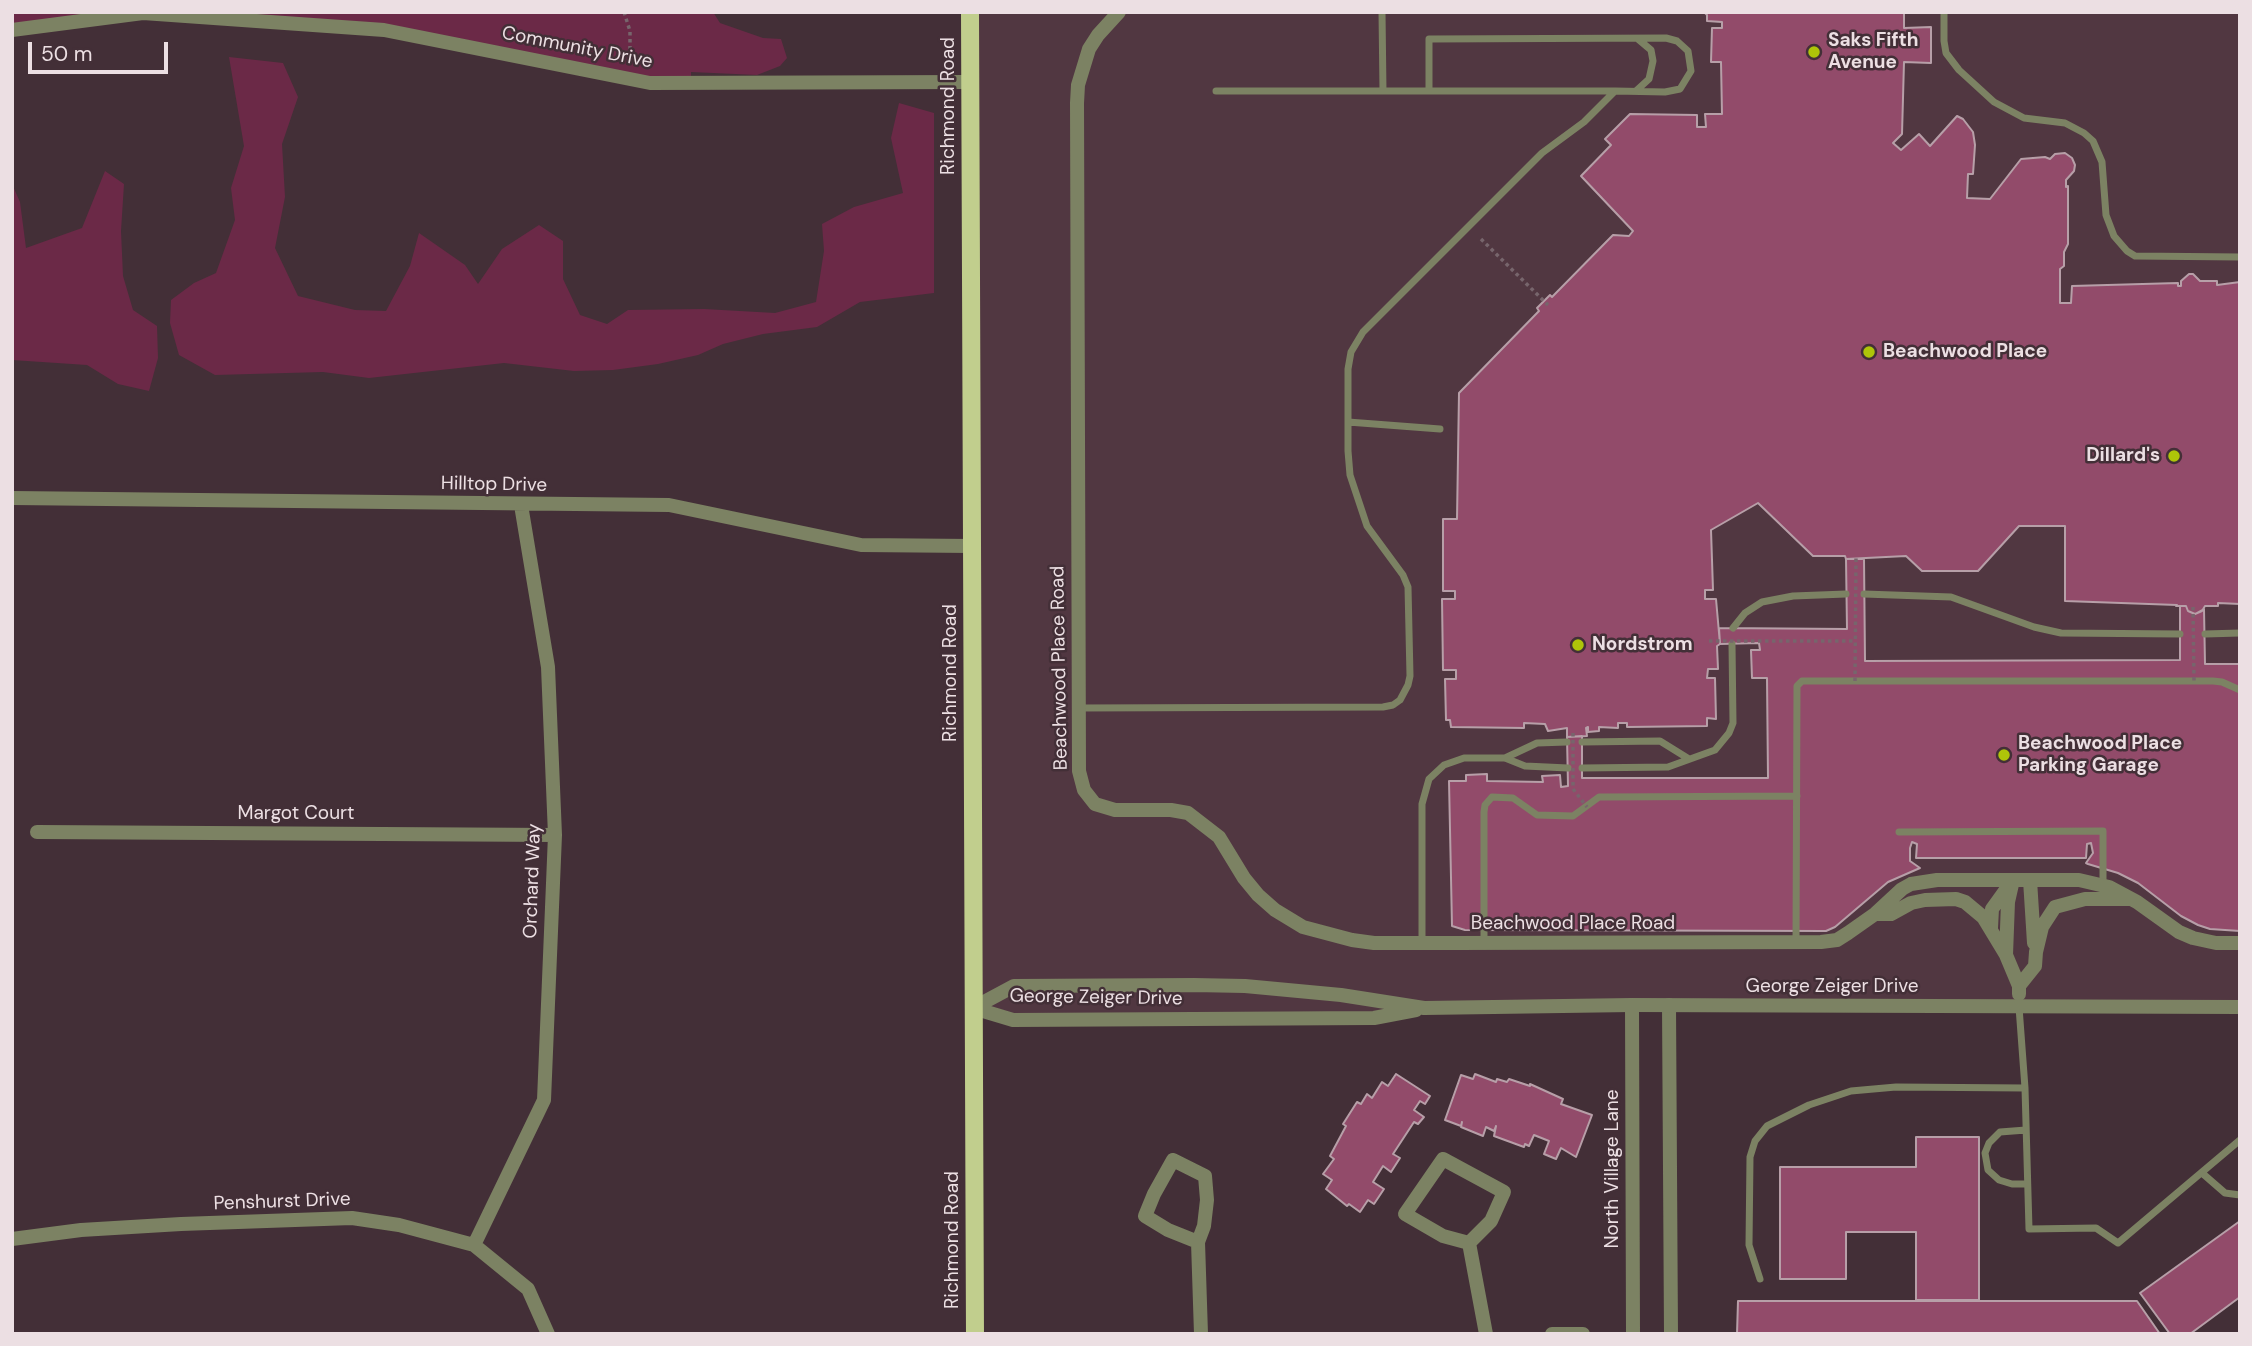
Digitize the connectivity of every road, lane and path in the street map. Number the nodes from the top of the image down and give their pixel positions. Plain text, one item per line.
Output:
1 (624, 12) edge
2 (970, 12) edge
3 (1119, 12) edge
4 (1382, 12) edge
5 (1944, 12) edge
6 (12, 30) edge
7 (1637, 38) junction
8 (631, 79) junction
9 (969, 82) junction
10 (1216, 91) dead end
11 (1383, 91) junction
12 (1429, 91) junction
13 (1615, 91) junction
14 (1634, 91) junction
15 (1481, 239) dead end
16 (2240, 257) edge
17 (1548, 305) dead end
18 (1348, 422) junction
19 (1440, 429) dead end
20 (12, 498) edge
21 (521, 505) junction
22 (972, 546) junction
23 (1856, 558) dead end
24 (1846, 594) dead end
25 (1864, 594) dead end
26 (2193, 607) dead end
27 (1733, 628) dead end
28 (2240, 633) edge
29 (2180, 634) dead end
30 (2205, 634) dead end
31 (1709, 640) dead end
32 (1856, 641) junction
33 (1732, 644) dead end
34 (1856, 681) junction
35 (2194, 681) junction
36 (2240, 690) edge
37 (1079, 708) junction
38 (1573, 733) dead end
39 (1567, 742) dead end
40 (1582, 742) dead end
41 (1505, 758) junction
42 (1689, 759) junction
43 (1568, 768) dead end
44 (1582, 768) dead end
45 (1797, 796) junction
46 (1587, 807) junction
47 (37, 832) dead end
48 (1899, 832) dead end
49 (555, 835) junction
50 (2013, 880) junction
51 (2030, 880) junction
52 (2103, 885) junction
53 (2133, 899) junction
54 (1875, 914) junction
55 (1992, 933) junction
56 (1796, 942) junction
57 (1422, 943) junction
58 (1484, 943) junction
59 (2240, 943) edge
60 (2006, 955) junction
61 (2035, 959) junction
62 (2019, 986) junction
63 (1632, 1005) junction
64 (1669, 1005) junction
65 (2019, 1007) junction
66 (2240, 1007) edge
67 (973, 1008) junction
68 (1424, 1008) junction
69 (2025, 1087) junction
70 (2026, 1130) junction
71 (2240, 1140) edge
72 (2202, 1173) junction
73 (2027, 1184) junction
74 (2240, 1195) edge
75 (12, 1239) edge
76 (1198, 1242) junction
77 (1469, 1243) junction
78 (474, 1245) junction
79 (1760, 1279) dead end
80 (548, 1334) edge
81 (975, 1334) edge
82 (1201, 1334) edge
83 (1486, 1334) edge
84 (1552, 1334) edge
85 (1583, 1334) edge
86 (1633, 1334) edge
87 (1671, 1334) edge

1 - 8 path
2 - 9 main road, Richmond Road
3 - 37 street, Beachwood Place Road
4 - 11 lane
5 - 16 lane
6 - 8 street, Community Drive
7 - 12 lane
7 - 14 lane
7 - 14 lane
8 - 9 street, Community Drive
9 - 22 main road, Richmond Road
10 - 11 lane
11 - 12 lane
12 - 13 lane
13 - 14 lane
13 - 18 lane
15 - 17 path
18 - 19 lane
18 - 37 lane
20 - 21 street, Hilltop Drive
21 - 22 street, Hilltop Drive
21 - 49 street, Orchard Way
22 - 67 main road, Richmond Road
23 - 32 path, bridge
24 - 27 lane
25 - 29 lane
26 - 35 path, bridge
28 - 30 lane
31 - 32 path, bridge
32 - 34 path, bridge
33 - 42 lane
34 - 35 lane
34 - 45 lane
35 - 36 lane
37 - 57 street, Beachwood Place Road
38 - 46 path, bridge
39 - 41 lane
40 - 42 lane
41 - 43 lane
41 - 57 lane
42 - 44 lane
45 - 46 lane
45 - 56 lane
46 - 58 lane
47 - 49 street, Margot Court
48 - 52 lane
49 - 78 street, Orchard Way
50 - 51 street, Beachwood Place Road
50 - 54 street, Beachwood Place Road
50 - 55 street
50 - 60 street
51 - 52 street, Beachwood Place Road
51 - 61 street
52 - 53 street, Beachwood Place Road
53 - 59 street, Beachwood Place Road
53 - 61 street
54 - 55 street
54 - 56 street, Beachwood Place Road
55 - 60 street
56 - 58 street, Beachwood Place Road
57 - 58 street, Beachwood Place Road
60 - 62 street
61 - 62 street
62 - 65 street
63 - 64 street, George Zeiger Drive
63 - 68 street, George Zeiger Drive
63 - 86 street, North Village Lane
64 - 65 street, George Zeiger Drive
64 - 87 street
65 - 66 street, George Zeiger Drive
65 - 69 lane
67 - 68 street, George Zeiger Drive
67 - 68 street, George Zeiger Drive
67 - 81 main road, Richmond Road
69 - 70 lane
69 - 79 lane
70 - 73 lane
70 - 73 lane
71 - 72 lane
72 - 73 lane
72 - 74 lane
75 - 78 street, Penshurst Drive
76 - 76 street
76 - 82 street
77 - 77 street
77 - 83 street
78 - 80 street, Penshurst Drive
84 - 85 street

